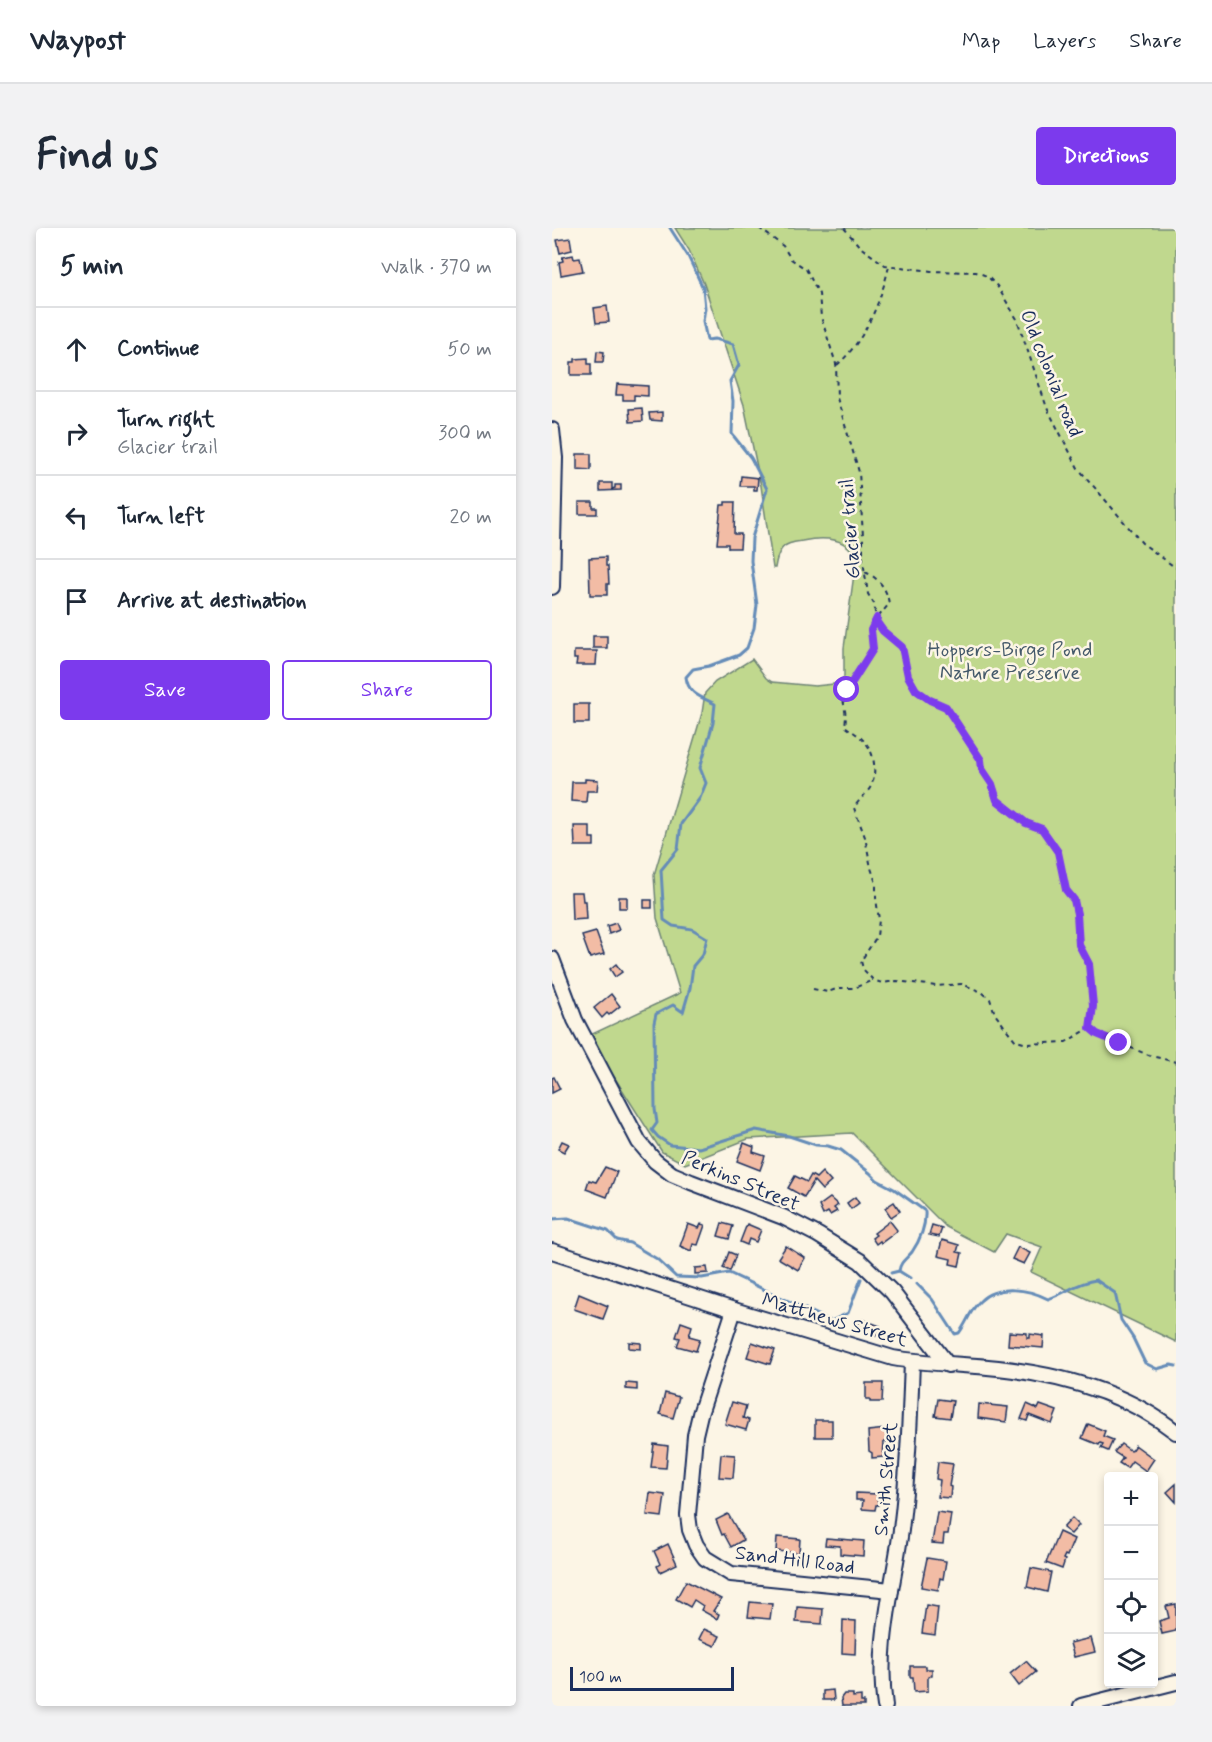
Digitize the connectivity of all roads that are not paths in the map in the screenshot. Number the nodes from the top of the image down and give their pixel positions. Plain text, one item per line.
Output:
1 (552, 430) edge
2 (552, 587) edge
3 (552, 959) edge
4 (552, 1251) edge
5 (734, 1310) junction
6 (912, 1361) junction
7 (948, 1365) junction
8 (1176, 1432) edge
9 (891, 1590) junction
10 (1176, 1682) edge
11 (885, 1706) edge
12 (1081, 1706) edge

1 - 2 street
3 - 7 street, Perkins Street
4 - 5 street, Matthews Street
5 - 6 street, Matthews Street
5 - 9 street, Sand Hill Road
6 - 7 street, Matthews Street
6 - 9 street, Smith Street
7 - 8 street, Matthews Street
9 - 11 street, Smith Street
10 - 12 street

